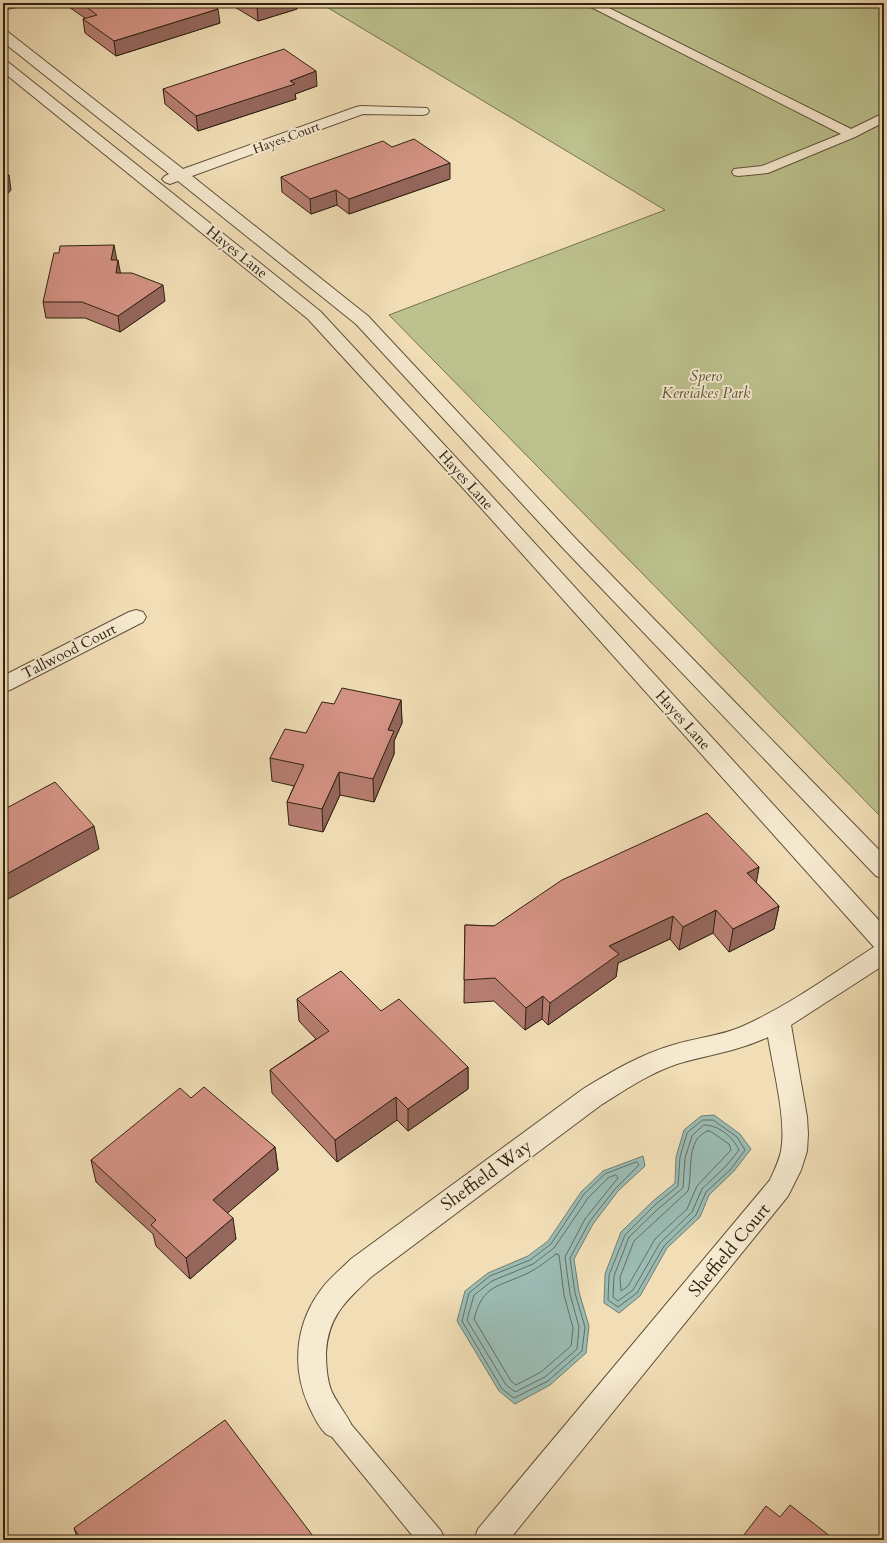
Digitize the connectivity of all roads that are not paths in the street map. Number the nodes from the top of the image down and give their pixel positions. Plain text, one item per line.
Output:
1 (15, 3) edge
2 (591, 3) edge
3 (3, 6) edge
4 (3, 35) edge
5 (3, 65) edge
6 (422, 111) dead end
7 (884, 117) edge
8 (851, 134) junction
9 (738, 172) dead end
10 (180, 175) junction
11 (154, 185) junction
12 (136, 617) dead end
13 (3, 685) edge
14 (884, 870) edge
15 (884, 942) edge
16 (884, 953) edge
17 (778, 1021) junction
18 (336, 1424) joint
19 (432, 1540) edge
20 (489, 1540) edge

1 - 3 street
2 - 8 lane
4 - 10 street, Hayes Lane
5 - 11 street, Hayes Lane
6 - 10 street, Hayes Court
7 - 8 lane
8 - 9 lane
10 - 11 street, Hayes Court
10 - 14 street, Hayes Lane
11 - 15 street, Hayes Lane
12 - 13 street, Tallwood Court
16 - 17 street
17 - 18 street, Sheffield Way
17 - 20 street, Sheffield Court
18 - 19 lane

